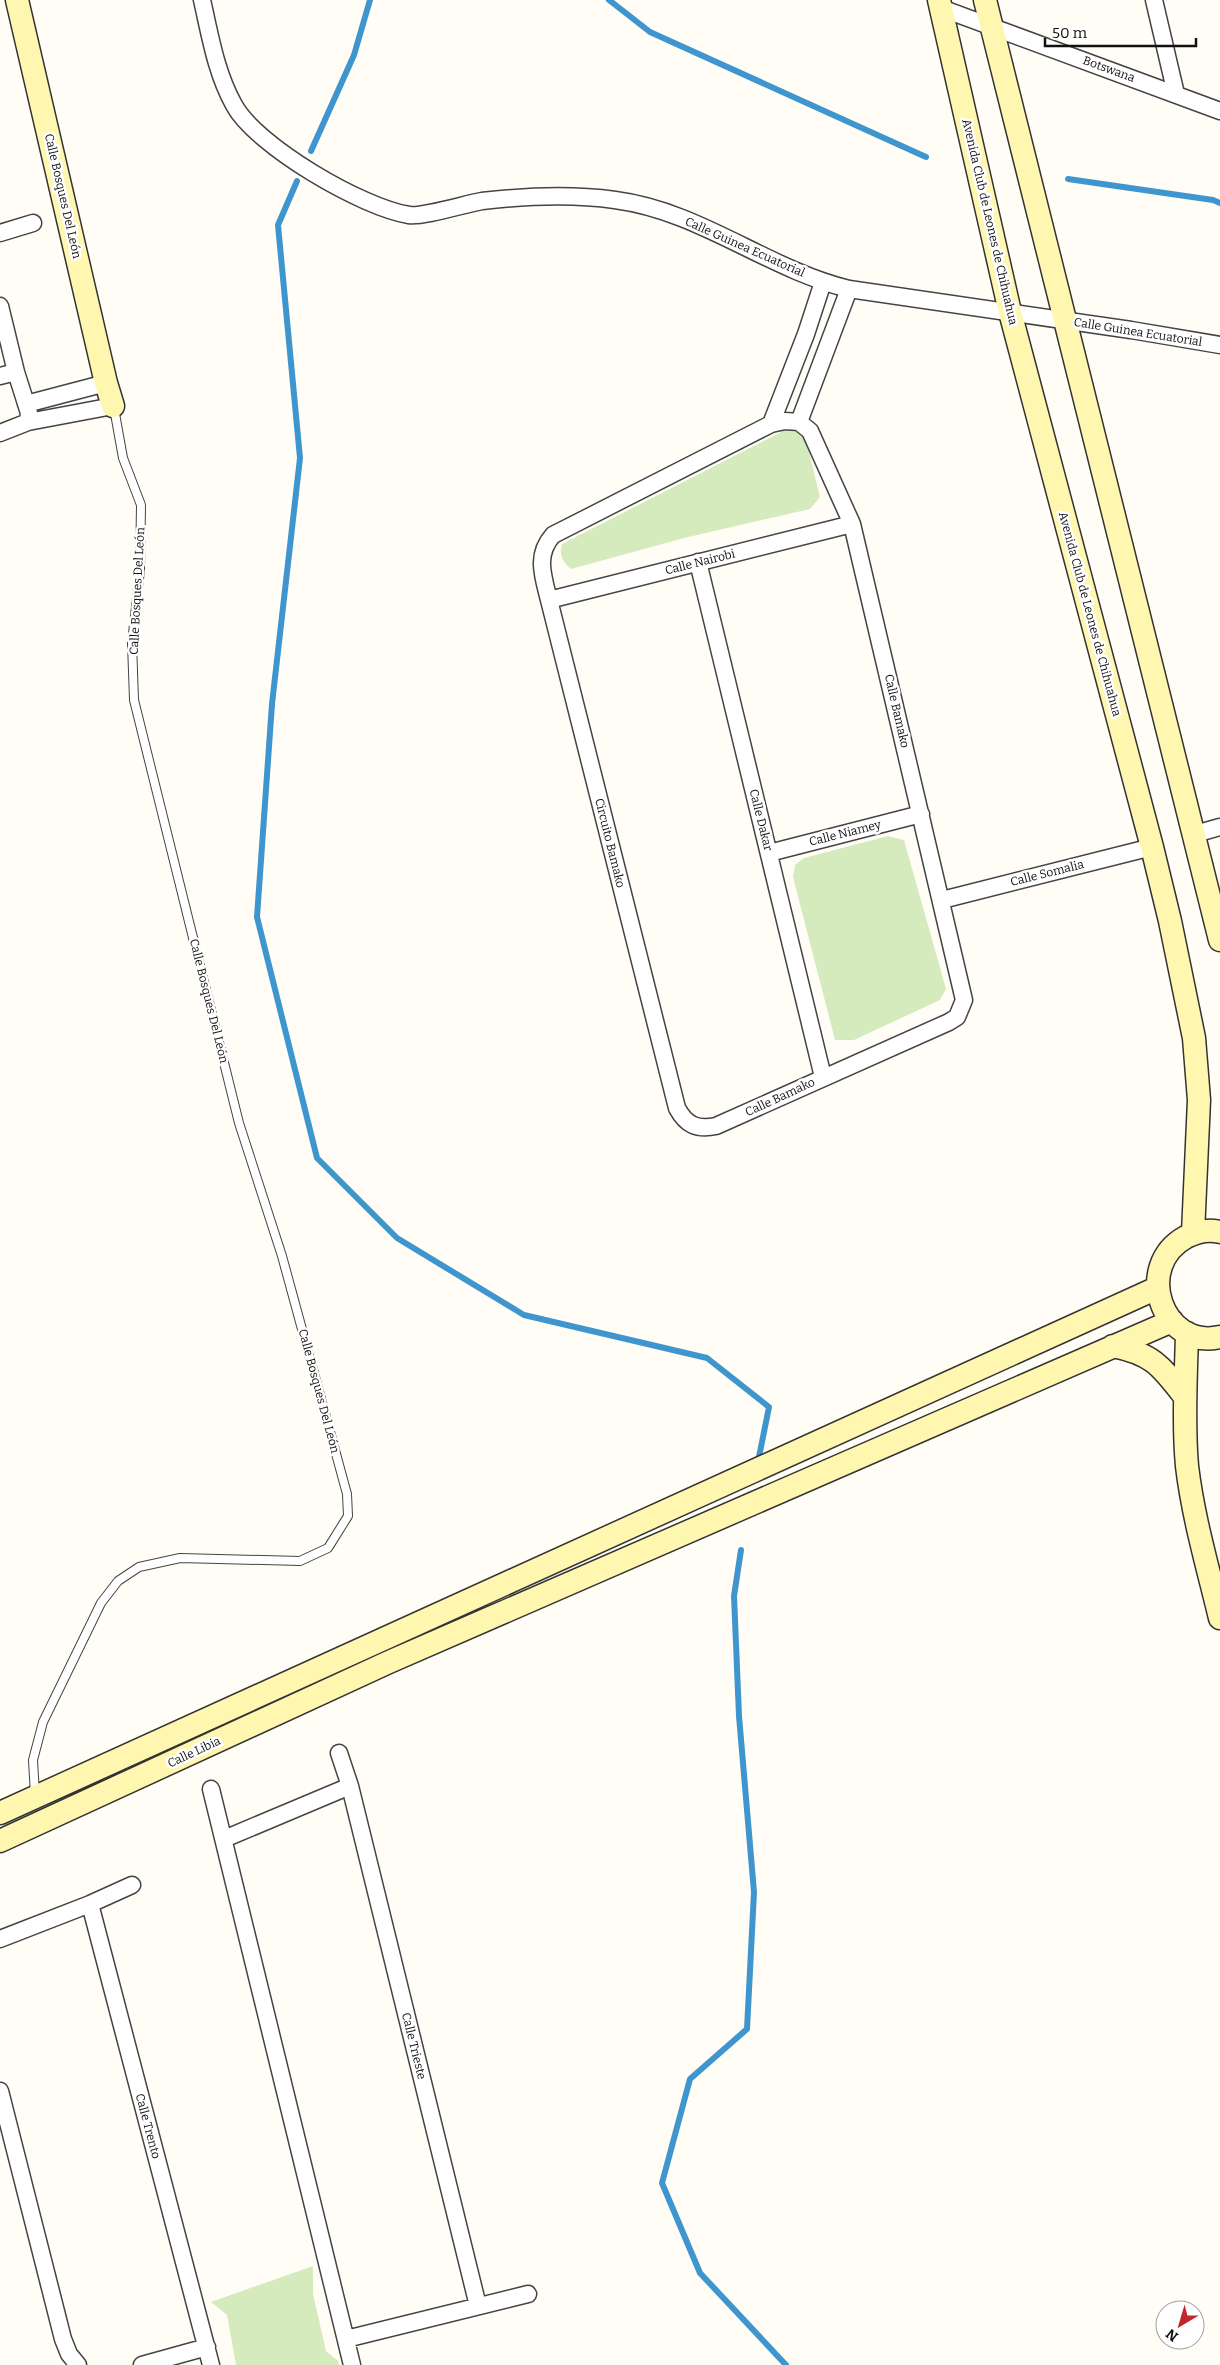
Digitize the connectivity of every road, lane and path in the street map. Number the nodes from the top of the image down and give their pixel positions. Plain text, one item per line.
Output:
1 (17, 0) edge
2 (202, 0) edge
3 (985, 0) edge
4 (1154, 0) edge
5 (940, 4) edge
6 (992, 27) junction
7 (1176, 94) junction
8 (1220, 111) edge
9 (33, 223) dead end
10 (0, 233) edge
11 (823, 282) junction
12 (849, 289) junction
13 (0, 306) edge
14 (1010, 312) junction
15 (1066, 321) junction
16 (1220, 345) edge
17 (16, 372) junction
18 (0, 376) edge
19 (106, 383) junction
20 (26, 404) junction
21 (114, 406) junction
22 (28, 422) junction
23 (799, 422) junction
24 (771, 424) junction
25 (0, 433) edge
26 (852, 524) junction
27 (698, 562) junction
28 (549, 600) junction
29 (921, 814) junction
30 (1220, 827) edge
31 (1195, 834) junction
32 (1152, 847) junction
33 (769, 853) junction
34 (942, 900) junction
35 (1220, 940) edge
36 (823, 1077) junction
37 (692, 1126) joint
38 (1220, 1232) edge
39 (1194, 1234) junction
40 (1157, 1288) junction
41 (1180, 1327) junction
42 (1220, 1337) edge
43 (1113, 1346) junction
44 (1185, 1397) junction
45 (1220, 1618) edge
46 (339, 1753) dead end
47 (350, 1786) junction
48 (211, 1789) dead end
49 (36, 1797) junction
50 (0, 1813) edge
51 (224, 1839) junction
52 (0, 1842) edge
53 (132, 1884) dead end
54 (90, 1904) junction
55 (0, 1939) edge
56 (0, 2091) edge
57 (528, 2294) dead end
58 (478, 2306) junction
59 (346, 2339) junction
60 (207, 2347) junction
61 (78, 2365) edge
62 (142, 2365) edge
63 (211, 2365) edge
64 (352, 2365) edge

1 - 19 street, Calle Bosques Del León
2 - 11 street, Calle Guinea Ecuatorial
3 - 6 street
4 - 7 street
5 - 6 street, Botswana
5 - 14 street, Avenida Club de Leones de Chihuahua
6 - 7 street, Botswana
6 - 15 street
7 - 8 street, Botswana
9 - 10 street
11 - 12 street, Calle Guinea Ecuatorial
11 - 24 street
12 - 14 street, Calle Guinea Ecuatorial
12 - 23 street
13 - 17 street
14 - 15 street, Calle Guinea Ecuatorial
14 - 32 street, Avenida Club de Leones de Chihuahua
15 - 16 street, Calle Guinea Ecuatorial
15 - 31 street
17 - 18 street
17 - 20 street
19 - 20 street
19 - 21 street, Calle Bosques Del León
20 - 22 street
21 - 22 street
21 - 49 lane, Calle Bosques Del León
22 - 25 street
23 - 24 street
23 - 26 street, Calle Bamako
24 - 28 street, Circuito Bamako
26 - 27 street, Calle Nairobi
26 - 29 street, Calle Bamako
27 - 28 street, Calle Nairobi
27 - 33 street, Calle Dakar
28 - 37 street, Circuito Bamako
29 - 33 street, Calle Niamey
29 - 34 street, Calle Bamako
30 - 31 street
31 - 35 street
32 - 34 street, Calle Somalia
32 - 39 street, Avenida Club de Leones de Chihuahua
33 - 36 street, Calle Dakar
34 - 36 street, Calle Bamako
36 - 37 street, Calle Bamako
38 - 39 street
39 - 40 street
40 - 41 street
40 - 49 street, Calle Libia
41 - 42 street
41 - 43 street, Calle Libia
41 - 44 street
43 - 44 street
43 - 52 street, Calle Libia
44 - 45 street
46 - 47 street, Calle Trieste
47 - 51 street
47 - 58 street, Calle Trieste
48 - 51 street
49 - 50 street, Calle Libia
51 - 59 street
53 - 54 street
54 - 55 street
54 - 60 street, Calle Trento
56 - 61 street
57 - 58 street
58 - 59 street
59 - 64 street
60 - 62 street
60 - 63 street, Calle Trento

